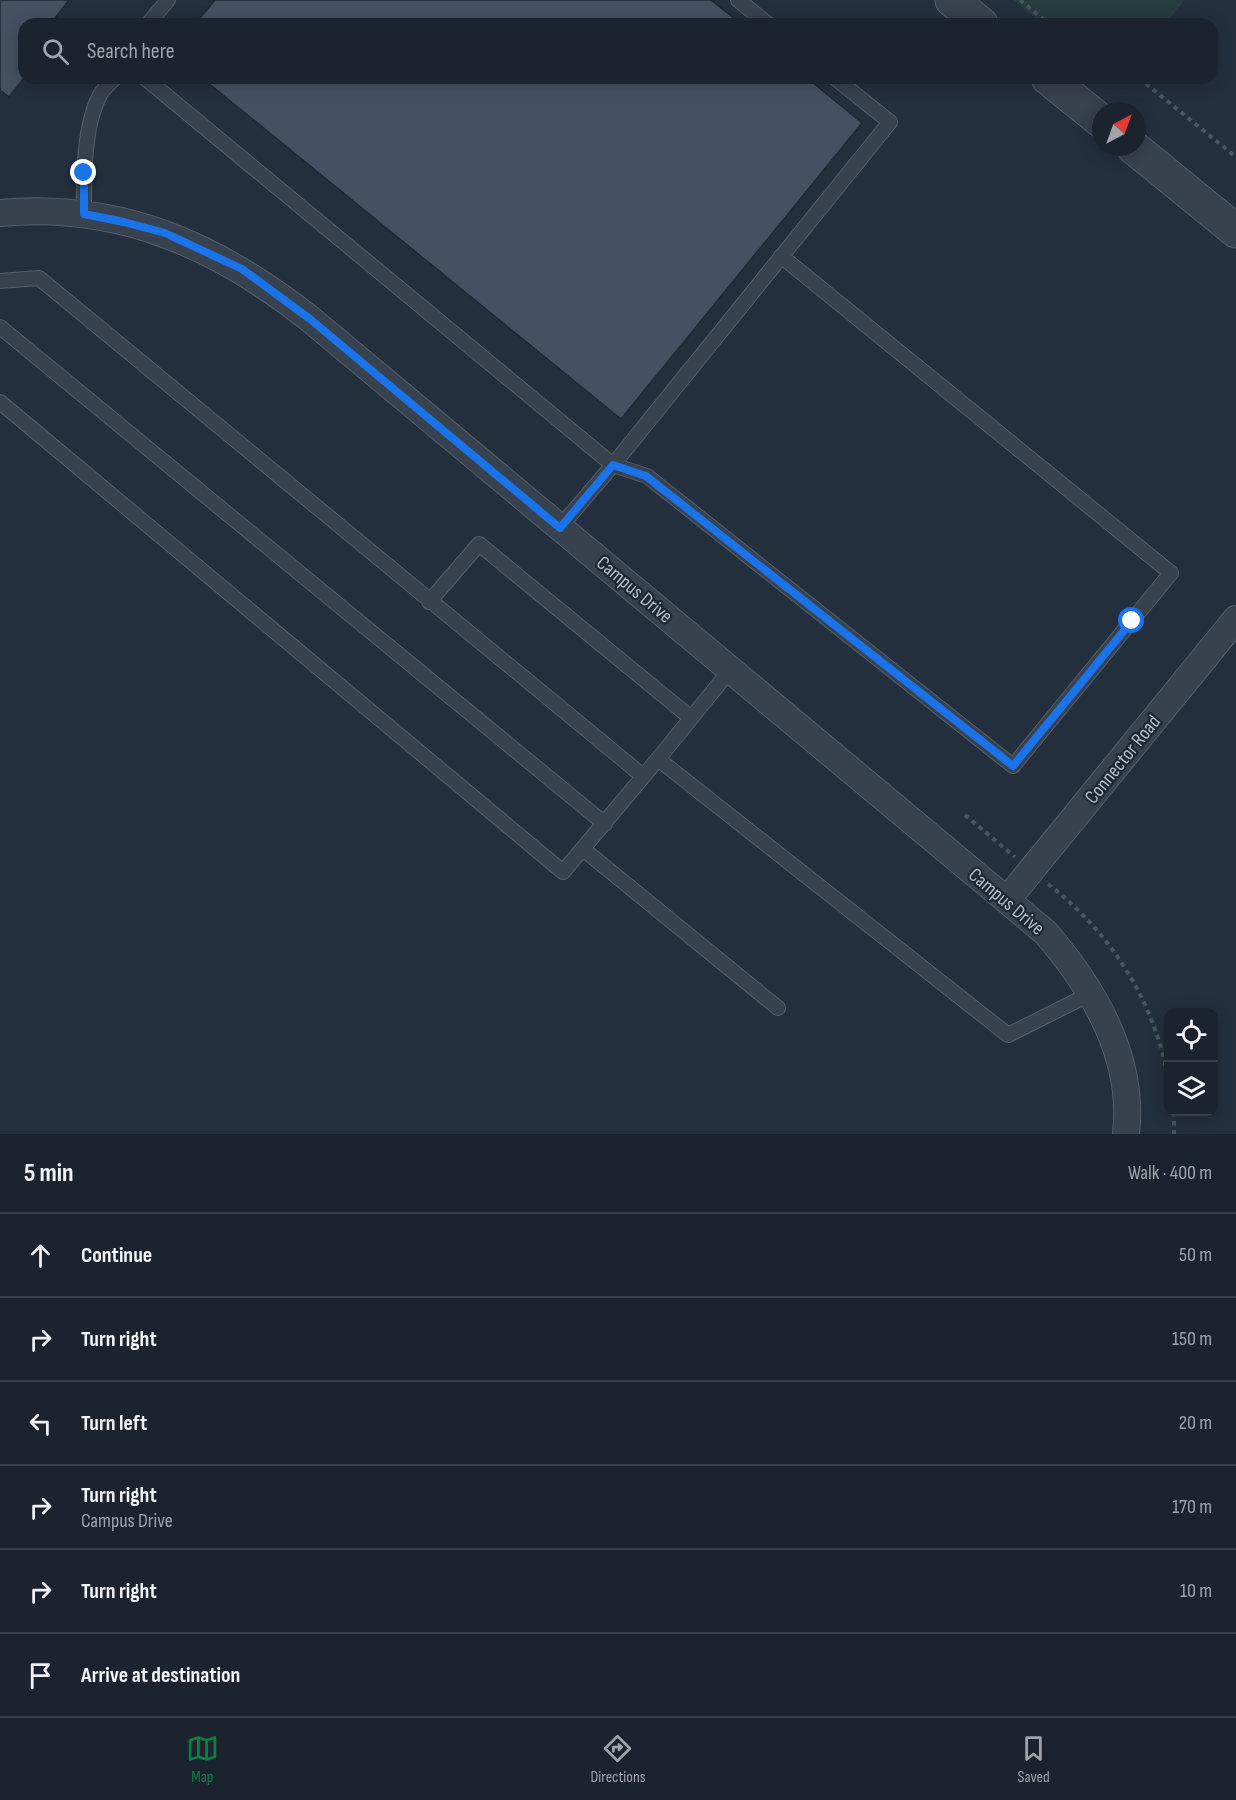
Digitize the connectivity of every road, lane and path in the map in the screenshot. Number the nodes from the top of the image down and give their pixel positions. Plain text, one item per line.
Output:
1 (168, 0) edge
2 (738, 0) edge
3 (952, 0) edge
4 (1020, 0) edge
5 (153, 18) edge
6 (760, 18) edge
7 (974, 18) edge
8 (1042, 18) edge
9 (109, 84) edge
10 (152, 84) edge
11 (842, 84) edge
12 (1055, 84) edge
13 (1146, 84) edge
14 (1092, 114) edge
15 (1144, 156) edge
16 (1236, 157) edge
17 (0, 213) edge
18 (84, 214) junction
19 (1236, 231) edge
20 (781, 256) junction
21 (0, 281) edge
22 (0, 327) edge
23 (0, 402) edge
24 (613, 465) junction
25 (560, 528) junction
26 (429, 602) junction
27 (1236, 619) edge
28 (731, 669) junction
29 (691, 718) junction
30 (658, 759) junction
31 (643, 776) junction
32 (965, 815) dead end
33 (605, 824) junction
34 (583, 849) junction
35 (1010, 853) dead end
36 (1049, 885) dead end
37 (1007, 900) junction
38 (1092, 993) junction
39 (778, 1008) dead end
40 (1164, 1062) edge
41 (1173, 1116) edge
42 (1126, 1134) edge
43 (1174, 1134) edge

1 - 5 lane
2 - 6 lane
3 - 7 street
4 - 8 path
9 - 18 lane
10 - 24 lane
11 - 20 lane
12 - 14 street
13 - 16 path
15 - 19 street
17 - 18 street, Campus Drive
18 - 25 street, Campus Drive
20 - 24 lane
20 - 24 lane
21 - 26 lane
22 - 33 lane
23 - 34 lane
24 - 25 lane
25 - 28 street, Campus Drive
26 - 29 lane
26 - 31 lane
27 - 37 street, Connector Road
28 - 29 lane
28 - 37 street, Campus Drive
29 - 30 lane
30 - 31 lane
30 - 38 lane
31 - 33 lane
32 - 35 path
33 - 34 lane
34 - 39 lane
36 - 40 path
37 - 38 street, Campus Drive
38 - 42 street, Campus Drive
41 - 43 path

